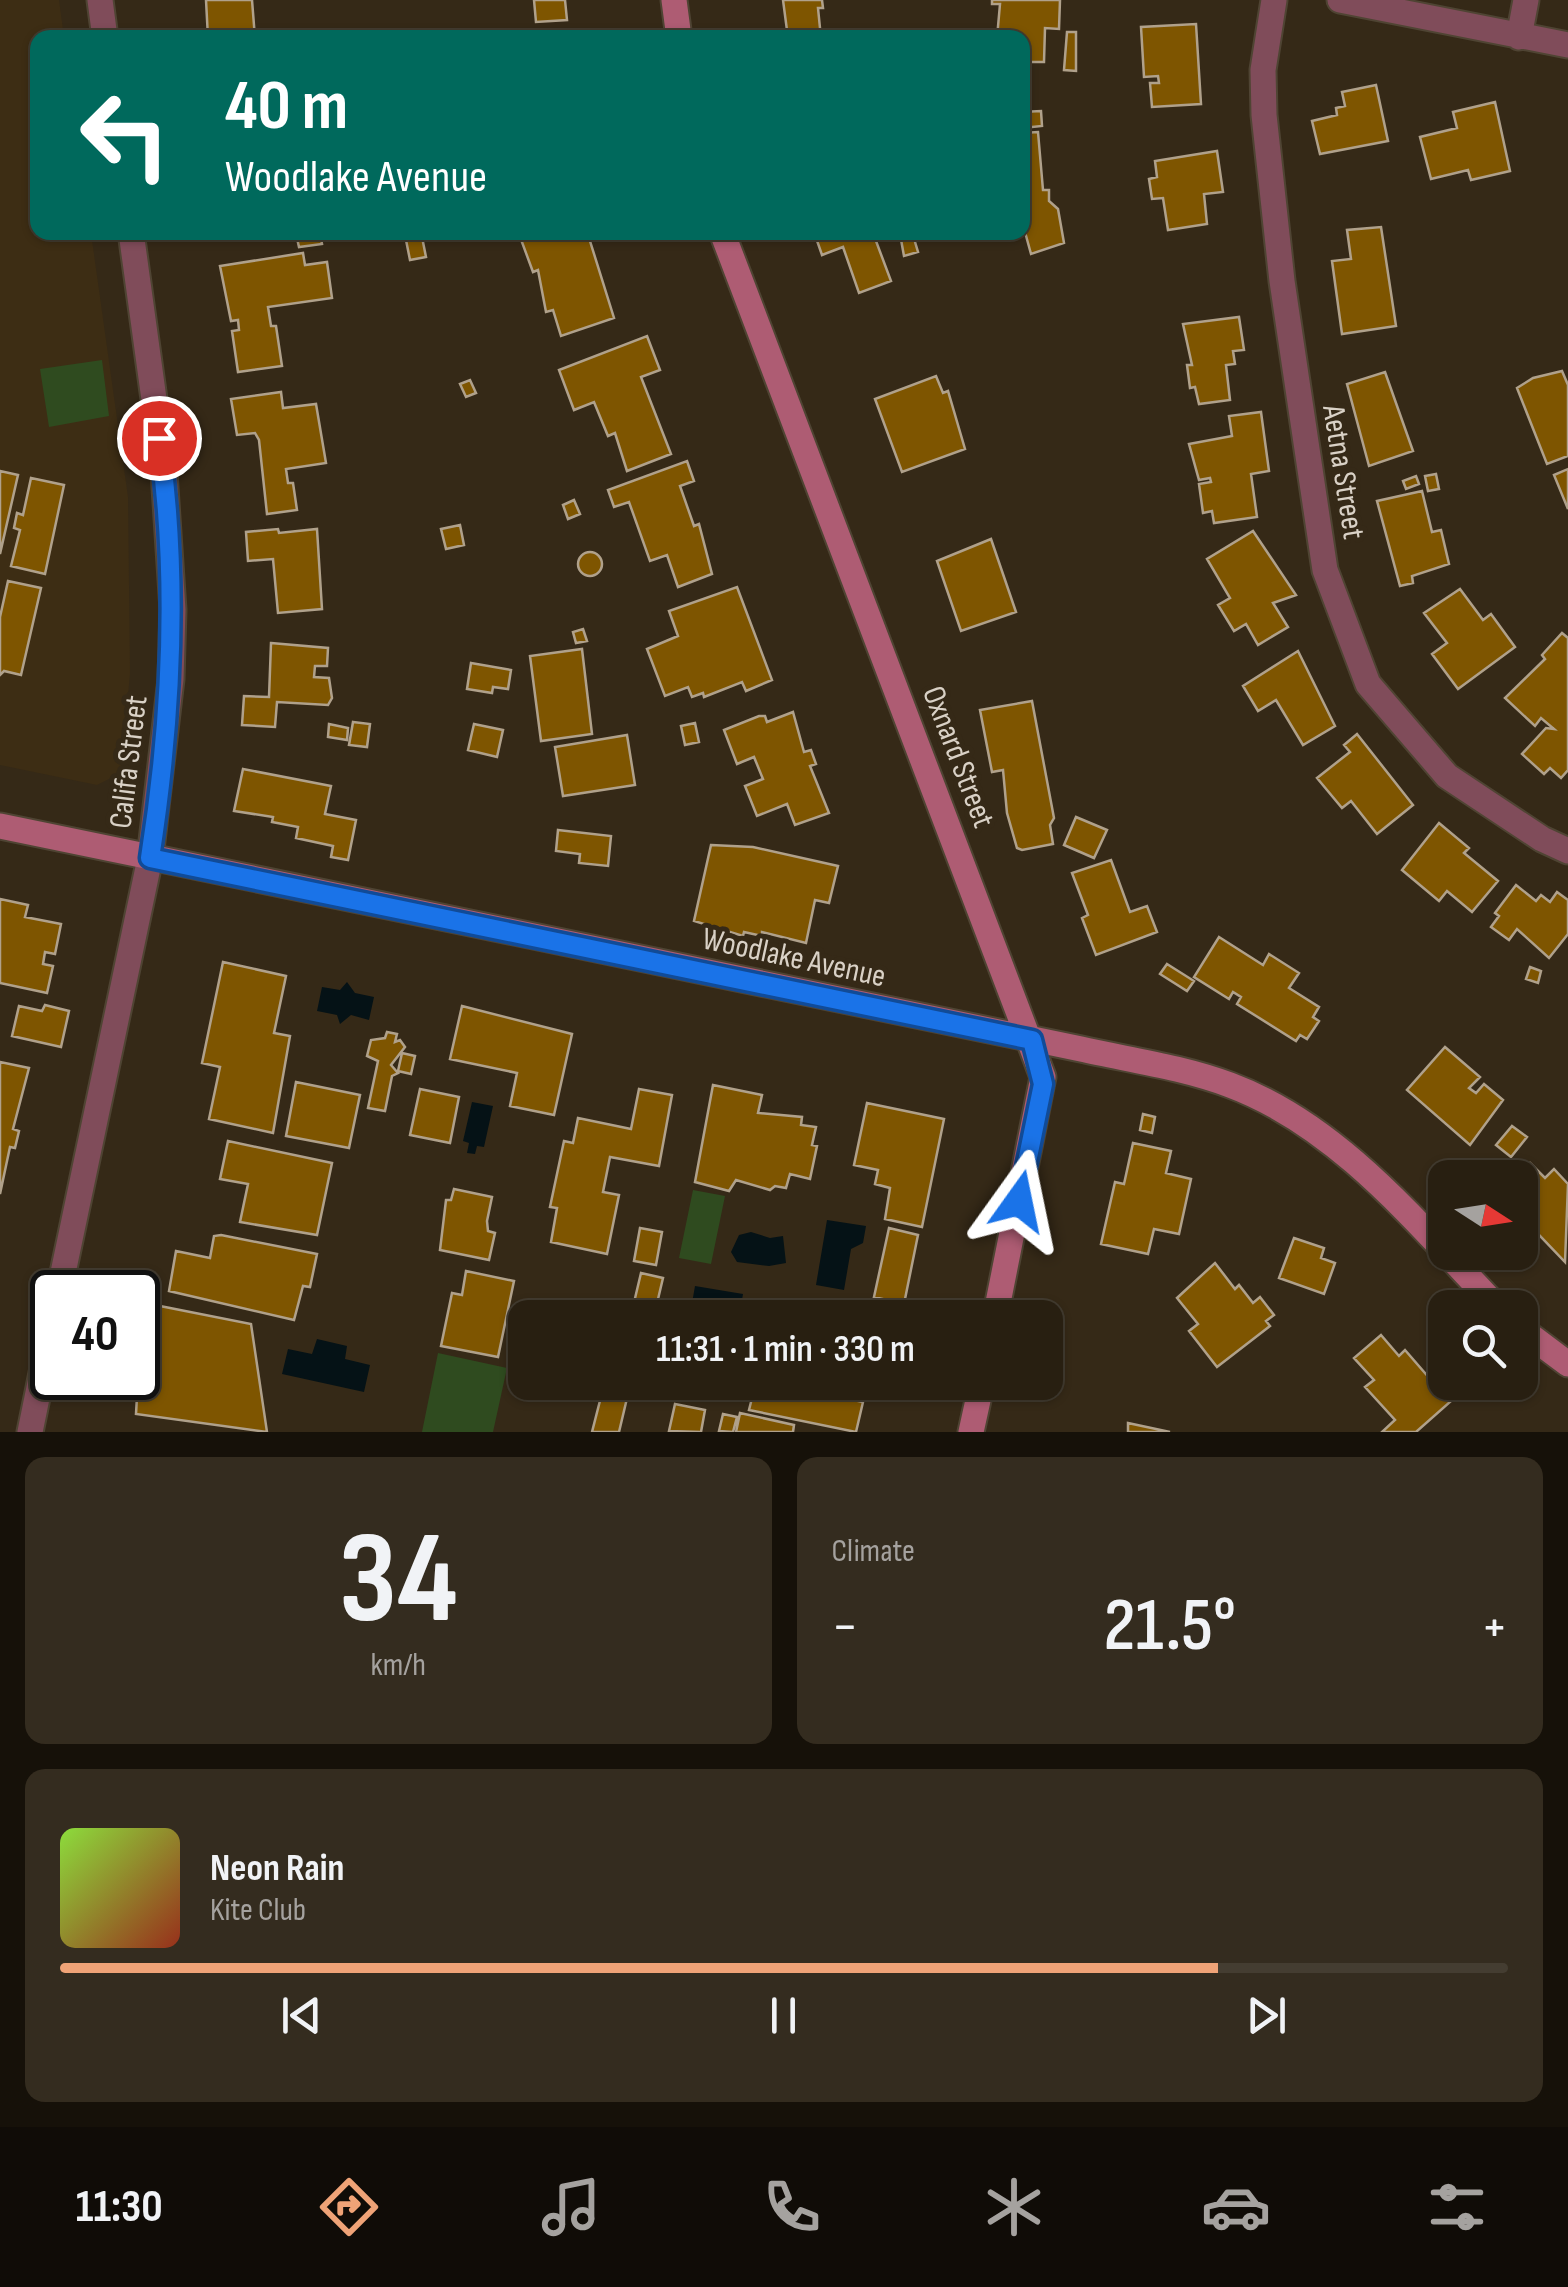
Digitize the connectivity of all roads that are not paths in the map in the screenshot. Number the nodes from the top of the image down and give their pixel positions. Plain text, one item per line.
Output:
1 (100, 0) edge
2 (674, 0) edge
3 (1274, 0) edge
4 (1340, 0) edge
5 (1526, 0) edge
6 (104, 30) edge
7 (678, 30) edge
8 (1520, 37) junction
9 (1568, 45) edge
10 (132, 240) edge
11 (725, 240) edge
12 (0, 826) edge
13 (1568, 851) edge
14 (150, 858) junction
15 (1032, 1040) junction
16 (64, 1270) edge
17 (1481, 1290) edge
18 (999, 1300) edge
19 (1538, 1342) edge
20 (1568, 1364) edge
21 (37, 1400) edge
22 (978, 1400) edge
23 (30, 1432) edge
24 (971, 1432) edge

1 - 6 street
2 - 7 street
3 - 13 street, Aetna Street
4 - 8 street
5 - 8 street
8 - 9 street
10 - 14 street, Califa Street
11 - 15 street, Oxnard Street
12 - 14 street, Woodlake Avenue
14 - 15 street, Woodlake Avenue
14 - 16 street, Califa Street
15 - 17 street, Woodlake Avenue
15 - 18 street, Oxnard Street
19 - 20 street
21 - 23 street
22 - 24 street

